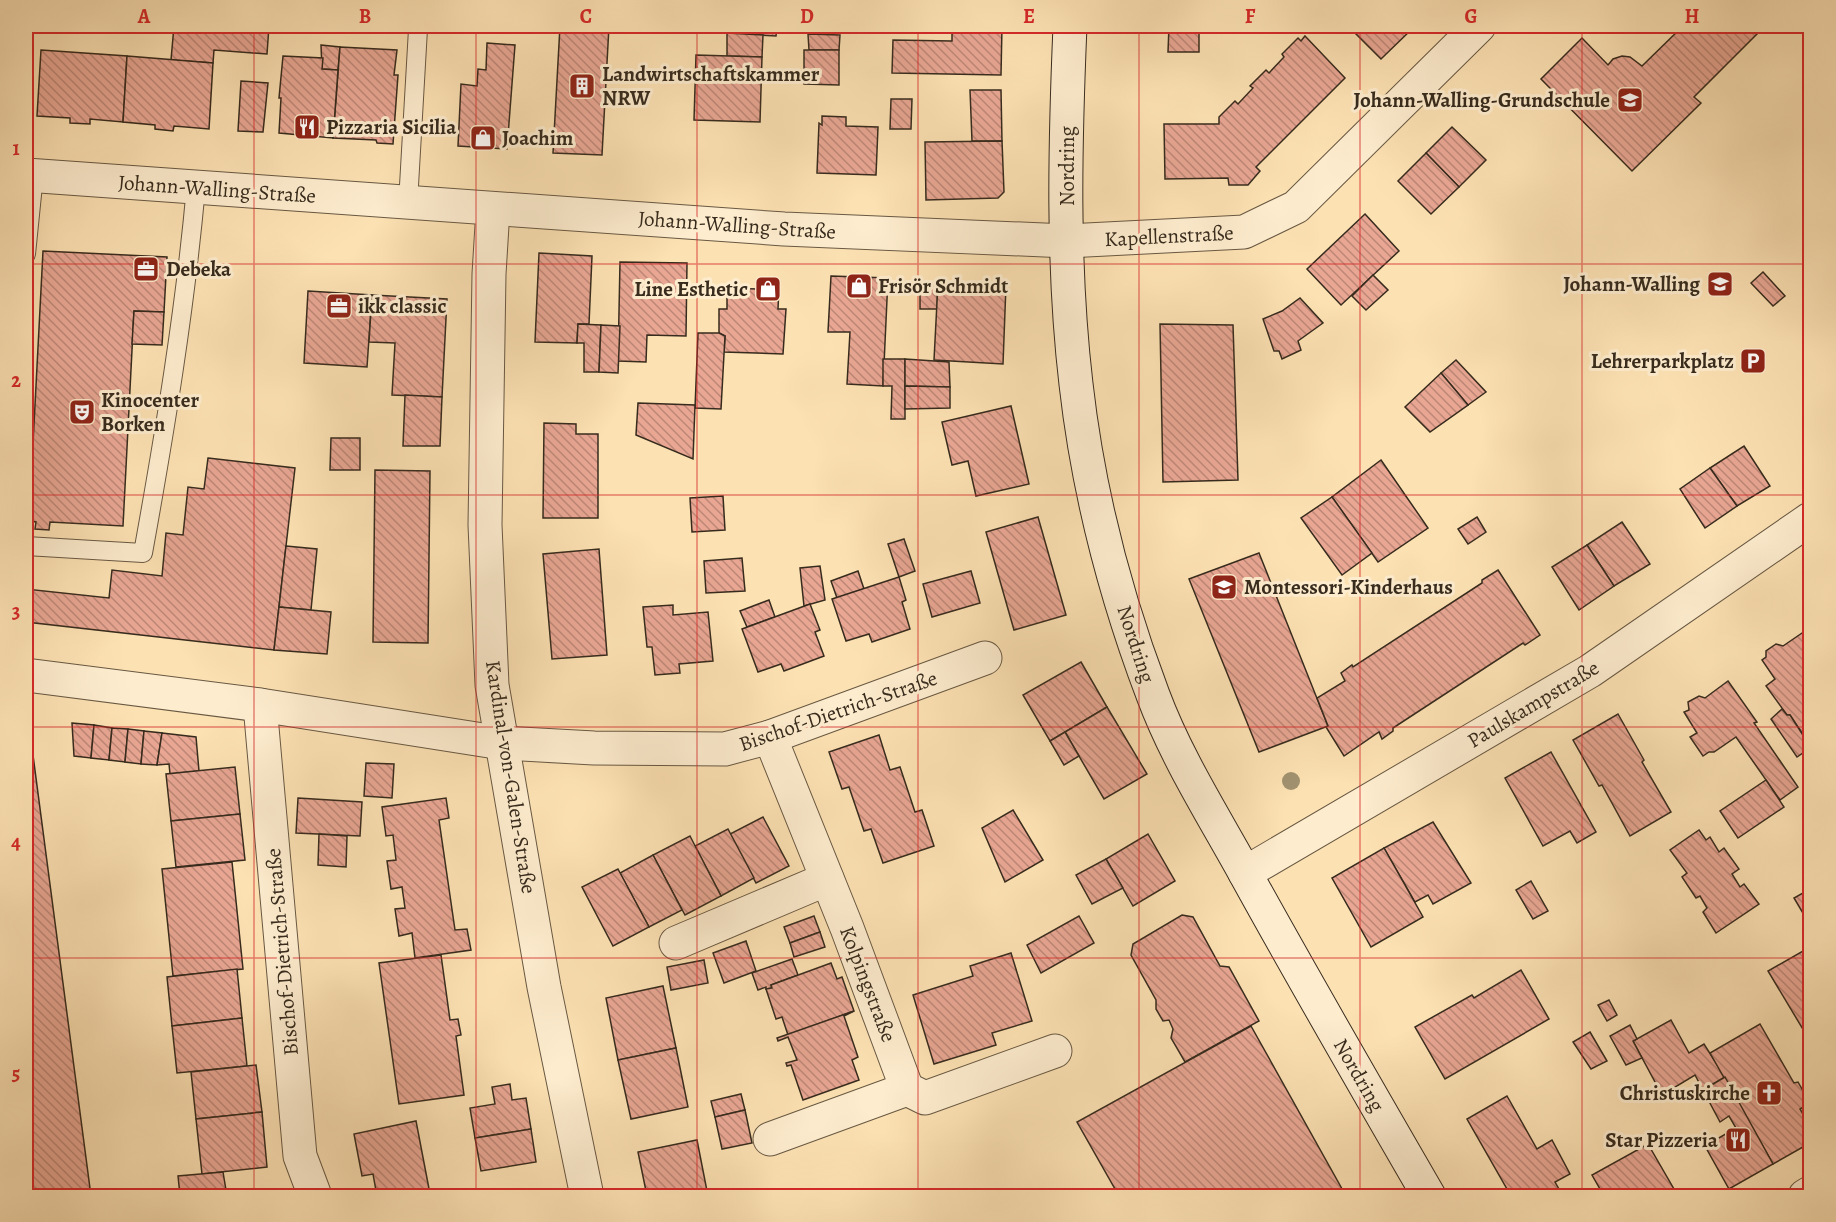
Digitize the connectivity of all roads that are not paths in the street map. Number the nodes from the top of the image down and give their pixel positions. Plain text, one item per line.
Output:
1 (1070, 26) edge
2 (1479, 26) edge
3 (418, 29) dead end
4 (30, 175) edge
5 (196, 187) junction
6 (408, 203) junction
7 (492, 209) junction
8 (1067, 241) junction
9 (26, 254) edge
10 (1810, 519) edge
11 (26, 546) edge
12 (985, 658) dead end
13 (26, 675) edge
14 (260, 705) junction
15 (770, 737) junction
16 (502, 743) junction
17 (1245, 873) junction
18 (827, 879) junction
19 (676, 943) dead end
20 (1055, 1051) dead end
21 (908, 1089) junction
22 (770, 1139) dead end
23 (1810, 1193) edge
24 (315, 1197) edge
25 (587, 1197) edge
26 (1429, 1197) edge
27 (1805, 1197) edge

1 - 8 street, Nordring
2 - 8 street, Kapellenstraße
3 - 6 lane
4 - 5 street, Johann-Walling-Straße
4 - 9 lane
5 - 6 street, Johann-Walling-Straße
5 - 11 lane
6 - 7 street, Johann-Walling-Straße
7 - 8 street, Johann-Walling-Straße
7 - 16 street, Kardinal-von-Galen-Straße
8 - 17 street, Nordring
10 - 17 street, Paulskampstraße
12 - 15 street, Bischof-Dietrich-Straße
13 - 14 street, Bischof-Dietrich-Straße
14 - 16 street, Bischof-Dietrich-Straße
14 - 24 street, Bischof-Dietrich-Straße
15 - 16 street, Bischof-Dietrich-Straße
15 - 18 street, Kolpingstraße
16 - 25 street, Kardinal-von-Galen-Straße
17 - 26 street, Nordring
18 - 19 street
18 - 21 street, Kolpingstraße
20 - 21 street
21 - 22 street
23 - 27 street

